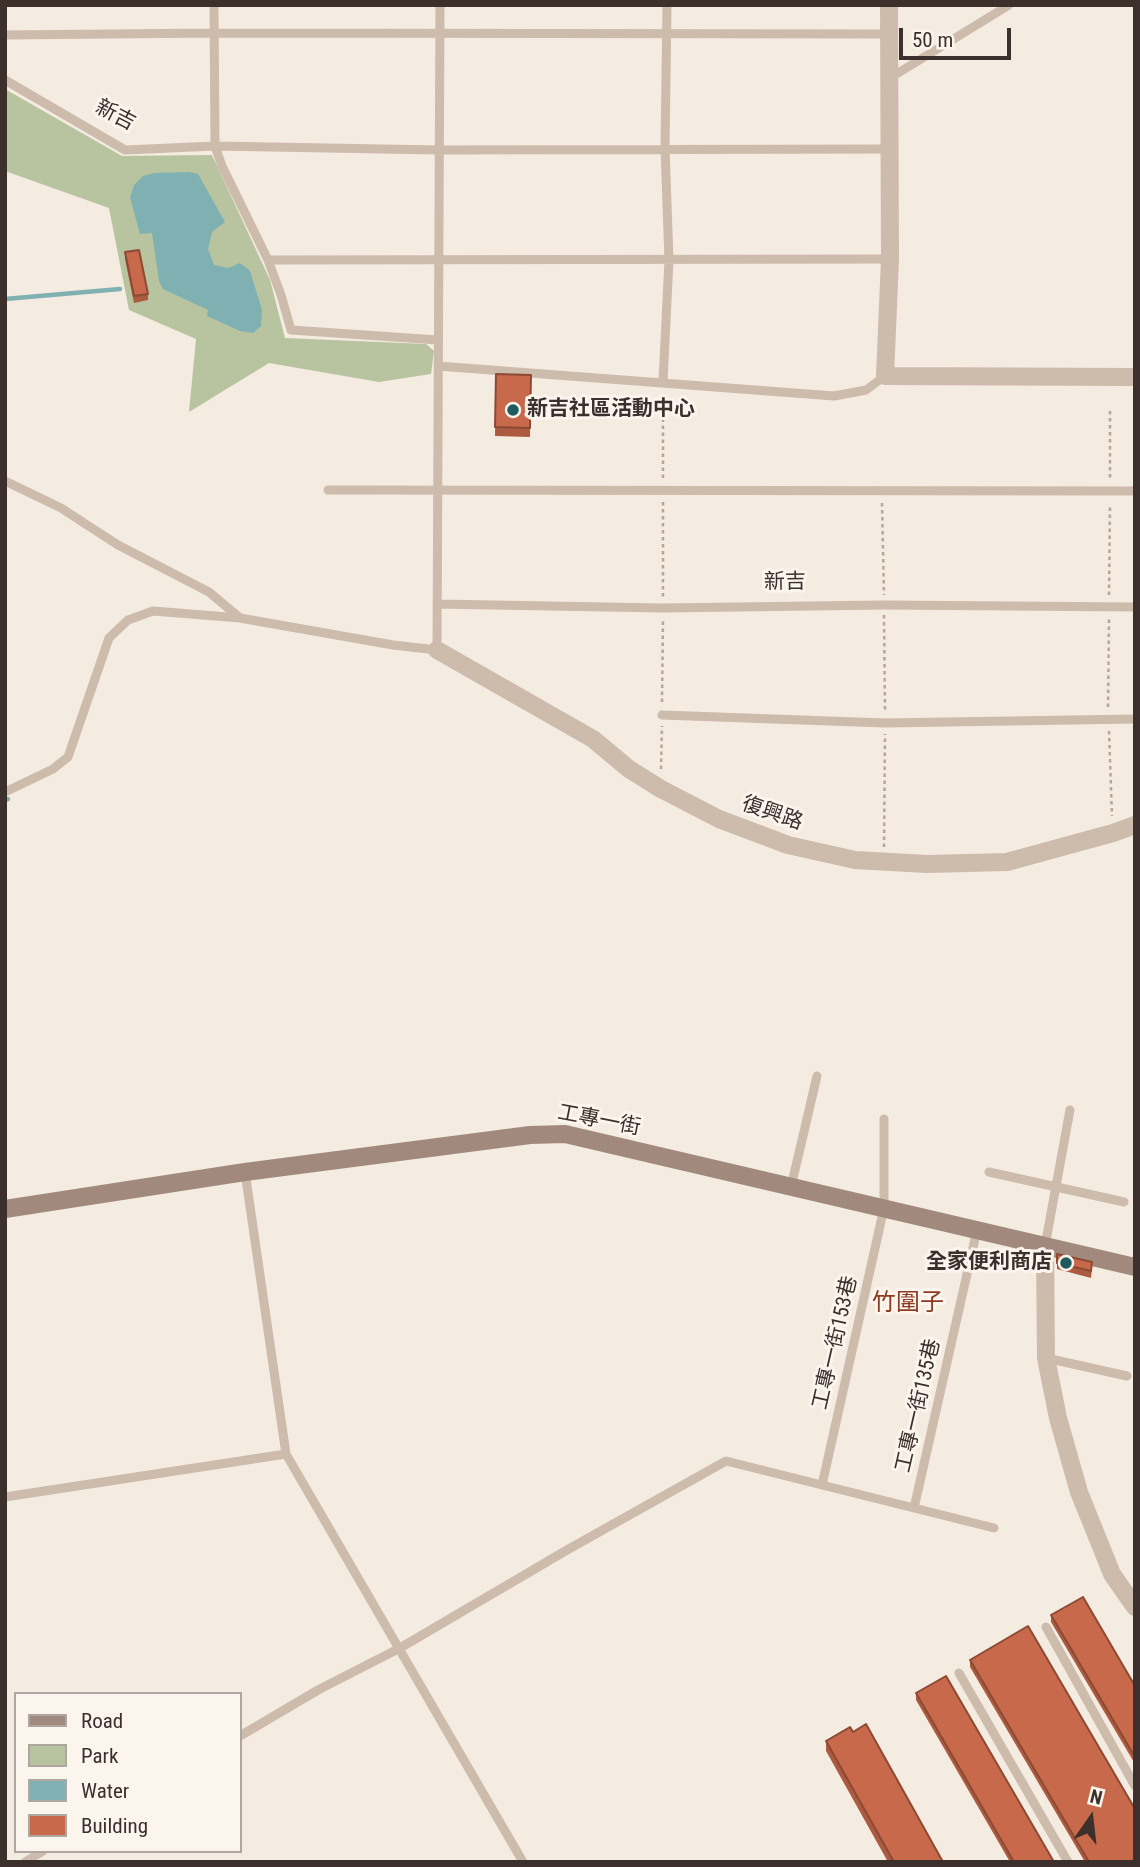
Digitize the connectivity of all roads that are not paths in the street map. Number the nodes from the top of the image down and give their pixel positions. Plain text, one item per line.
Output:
1 (214, 5) edge
2 (440, 5) edge
3 (667, 5) edge
4 (889, 5) edge
5 (1009, 5) edge
6 (214, 33) junction
7 (440, 33) junction
8 (666, 34) junction
9 (889, 34) junction
10 (5, 35) edge
11 (890, 78) junction
12 (5, 80) edge
13 (215, 146) junction
14 (665, 149) junction
15 (890, 149) junction
16 (439, 150) junction
17 (890, 259) junction
18 (268, 260) junction
19 (669, 260) junction
20 (438, 261) junction
21 (438, 340) junction
22 (438, 366) junction
23 (886, 376) junction
24 (1135, 377) edge
25 (663, 382) junction
26 (5, 481) edge
27 (328, 490) dead end
28 (437, 490) junction
29 (1135, 491) edge
30 (437, 604) junction
31 (1135, 607) edge
32 (240, 618) junction
33 (436, 650) junction
34 (662, 715) road end
35 (1135, 719) edge
36 (5, 792) edge
37 (1135, 825) edge
38 (817, 1076) dead end
39 (1070, 1110) dead end
40 (884, 1119) dead end
41 (245, 1172) junction
42 (989, 1172) dead end
43 (791, 1187) junction
44 (1056, 1188) junction
45 (1124, 1202) dead end
46 (884, 1208) junction
47 (5, 1209) edge
48 (977, 1230) junction
49 (1045, 1246) junction
50 (1135, 1267) edge
51 (1046, 1358) junction
52 (1128, 1376) dead end
53 (286, 1454) junction
54 (822, 1485) junction
55 (5, 1497) edge
56 (914, 1508) junction
57 (994, 1528) dead end
58 (1135, 1608) edge
59 (1046, 1627) dead end
60 (400, 1648) junction
61 (959, 1673) dead end
62 (242, 1735) edge
63 (1135, 1786) edge
64 (523, 1862) edge
65 (1068, 1862) edge

1 - 6 lane
2 - 7 lane
3 - 8 lane
4 - 9 street
5 - 11 lane
6 - 7 lane
6 - 10 lane
6 - 13 lane
7 - 8 lane
7 - 16 lane
8 - 9 lane
8 - 14 lane
9 - 11 street
11 - 15 street
12 - 13 lane, 新吉
13 - 16 lane, 新吉
13 - 18 lane
14 - 15 lane, 新吉
14 - 16 lane, 新吉
14 - 19 lane
15 - 17 street
16 - 20 lane
17 - 19 lane
17 - 23 street
18 - 20 lane
18 - 21 lane
19 - 20 lane
19 - 25 lane
20 - 21 lane
21 - 22 lane
22 - 25 lane
22 - 28 lane
23 - 24 street
23 - 25 lane
26 - 32 lane
27 - 28 lane
28 - 29 lane
28 - 30 lane
30 - 31 lane, 新吉
30 - 33 lane
32 - 33 lane
32 - 36 lane
33 - 37 street, 復興路
34 - 35 lane
38 - 43 lane
39 - 44 lane
40 - 46 lane, 工專一街153巷
41 - 43 street, 工專一街
41 - 47 street, 工專一街
41 - 53 lane
42 - 44 lane
43 - 46 street, 工專一街
44 - 45 lane
44 - 49 lane
46 - 48 street, 工專一街
46 - 54 lane, 工專一街153巷
48 - 49 street, 工專一街
48 - 56 lane, 工專一街135巷
49 - 50 street, 工專一街
49 - 51 street
51 - 52 lane
51 - 58 street
53 - 55 lane
53 - 60 lane
54 - 56 lane
54 - 60 lane
56 - 57 lane
59 - 63 lane
60 - 62 lane
60 - 64 lane
61 - 65 lane

